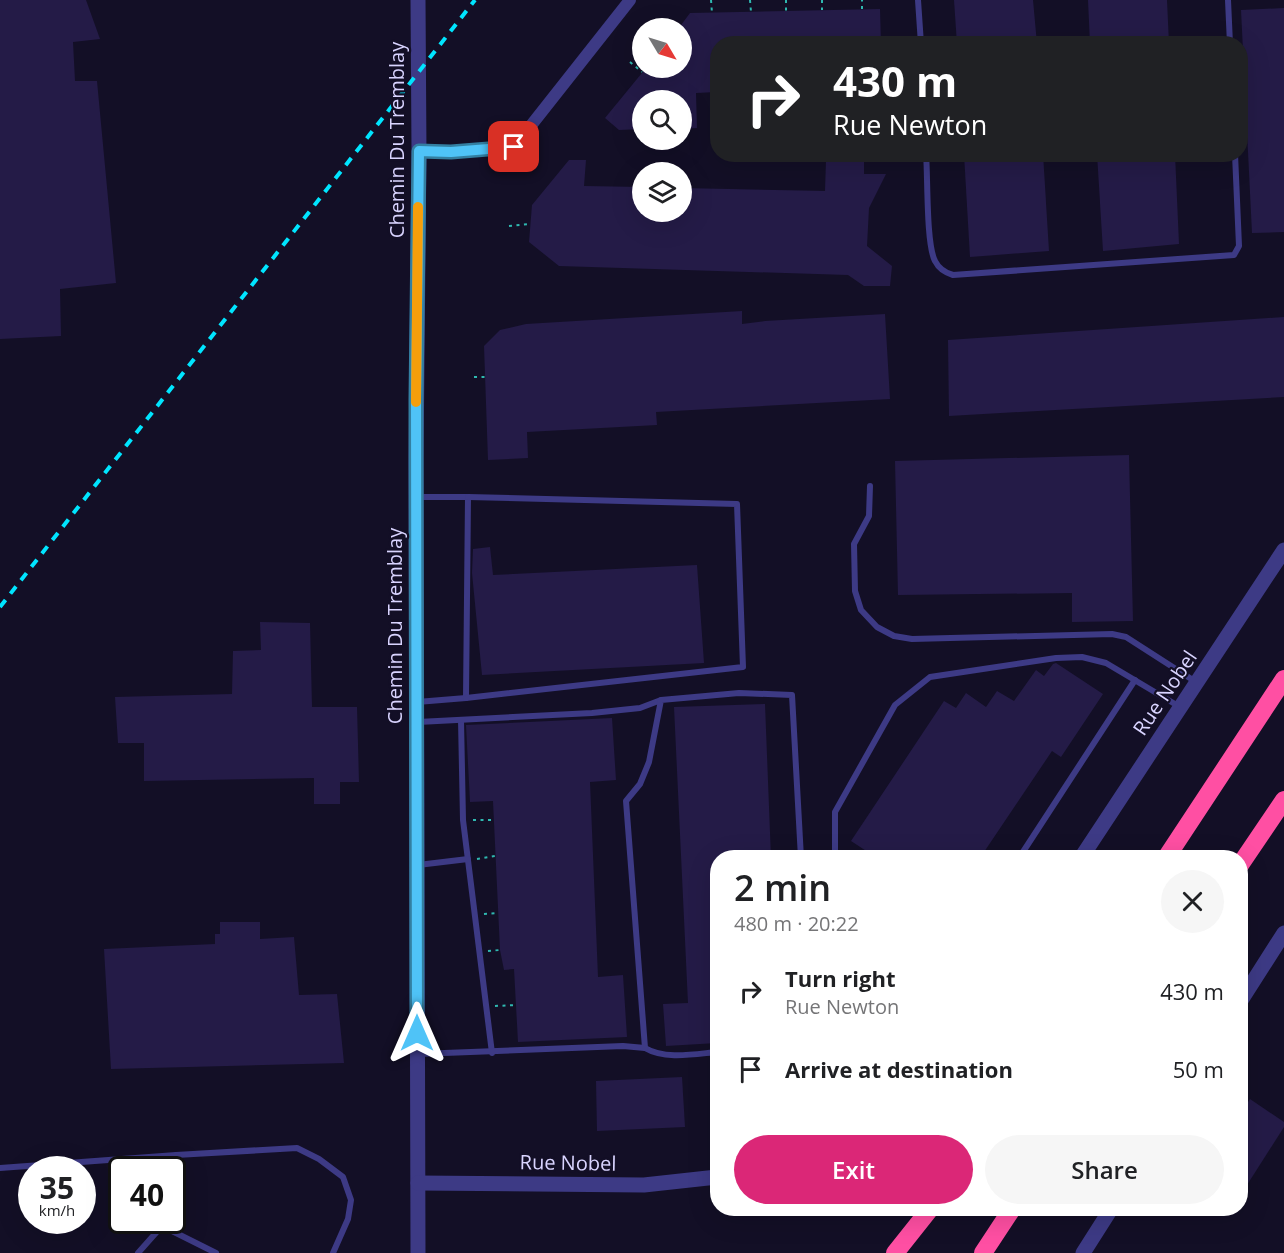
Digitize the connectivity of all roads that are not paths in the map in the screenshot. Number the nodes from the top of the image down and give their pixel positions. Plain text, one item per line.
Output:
1 (418, 0) edge
2 (630, 0) edge
3 (918, 0) edge
4 (1228, 0) edge
5 (920, 36) edge
6 (1230, 36) edge
7 (419, 151) junction
8 (926, 162) edge
9 (1235, 162) edge
10 (870, 486) dead end
11 (416, 497) junction
12 (468, 497) junction
13 (1284, 550) edge
14 (1284, 679) edge
15 (1134, 680) junction
16 (1197, 683) junction
17 (466, 698) junction
18 (661, 700) junction
19 (416, 702) junction
20 (1180, 708) junction
21 (461, 720) junction
22 (416, 722) junction
23 (1284, 800) edge
24 (801, 850) edge
25 (835, 850) edge
26 (1024, 850) edge
27 (1086, 850) edge
28 (1171, 850) edge
29 (1248, 853) edge
30 (468, 859) junction
31 (417, 865) junction
32 (1284, 933) edge
33 (1248, 989) edge
34 (645, 1048) junction
35 (710, 1052) edge
36 (492, 1053) junction
37 (417, 1054) junction
38 (176, 1155) joint
39 (0, 1168) edge
40 (710, 1178) edge
41 (418, 1183) junction
42 (925, 1216) edge
43 (927, 1216) edge
44 (1007, 1216) edge
45 (1107, 1216) edge
46 (154, 1234) edge
47 (181, 1234) edge
48 (138, 1253) edge
49 (216, 1253) edge
50 (333, 1253) edge
51 (418, 1253) edge
52 (895, 1253) edge
53 (904, 1253) edge
54 (983, 1253) edge
55 (1083, 1253) edge

1 - 7 street, Chemin Du Tremblay
2 - 7 street
3 - 5 lane
4 - 6 lane
7 - 11 street, Chemin Du Tremblay
8 - 9 lane
10 - 16 lane
11 - 12 lane
11 - 19 street, Chemin Du Tremblay
12 - 17 lane
12 - 17 lane
13 - 16 street, Rue Nobel
14 - 28 highway
15 - 20 lane
15 - 25 lane
15 - 26 lane
16 - 20 street, Rue Nobel
17 - 19 lane
18 - 21 lane
18 - 24 lane
18 - 34 lane
19 - 22 street, Chemin Du Tremblay
20 - 27 street, Rue Nobel
21 - 22 lane
21 - 30 lane
22 - 31 street, Chemin Du Tremblay
23 - 29 highway
30 - 31 lane
30 - 36 lane
31 - 37 street, Chemin Du Tremblay
32 - 33 street
34 - 35 lane
34 - 36 lane
36 - 37 lane
37 - 41 street, Chemin Du Tremblay
38 - 39 lane
38 - 50 lane
40 - 41 street, Rue Nobel
41 - 51 street, Chemin Du Tremblay
42 - 52 highway
43 - 53 highway
44 - 54 highway
45 - 55 street
46 - 48 lane
47 - 49 lane

